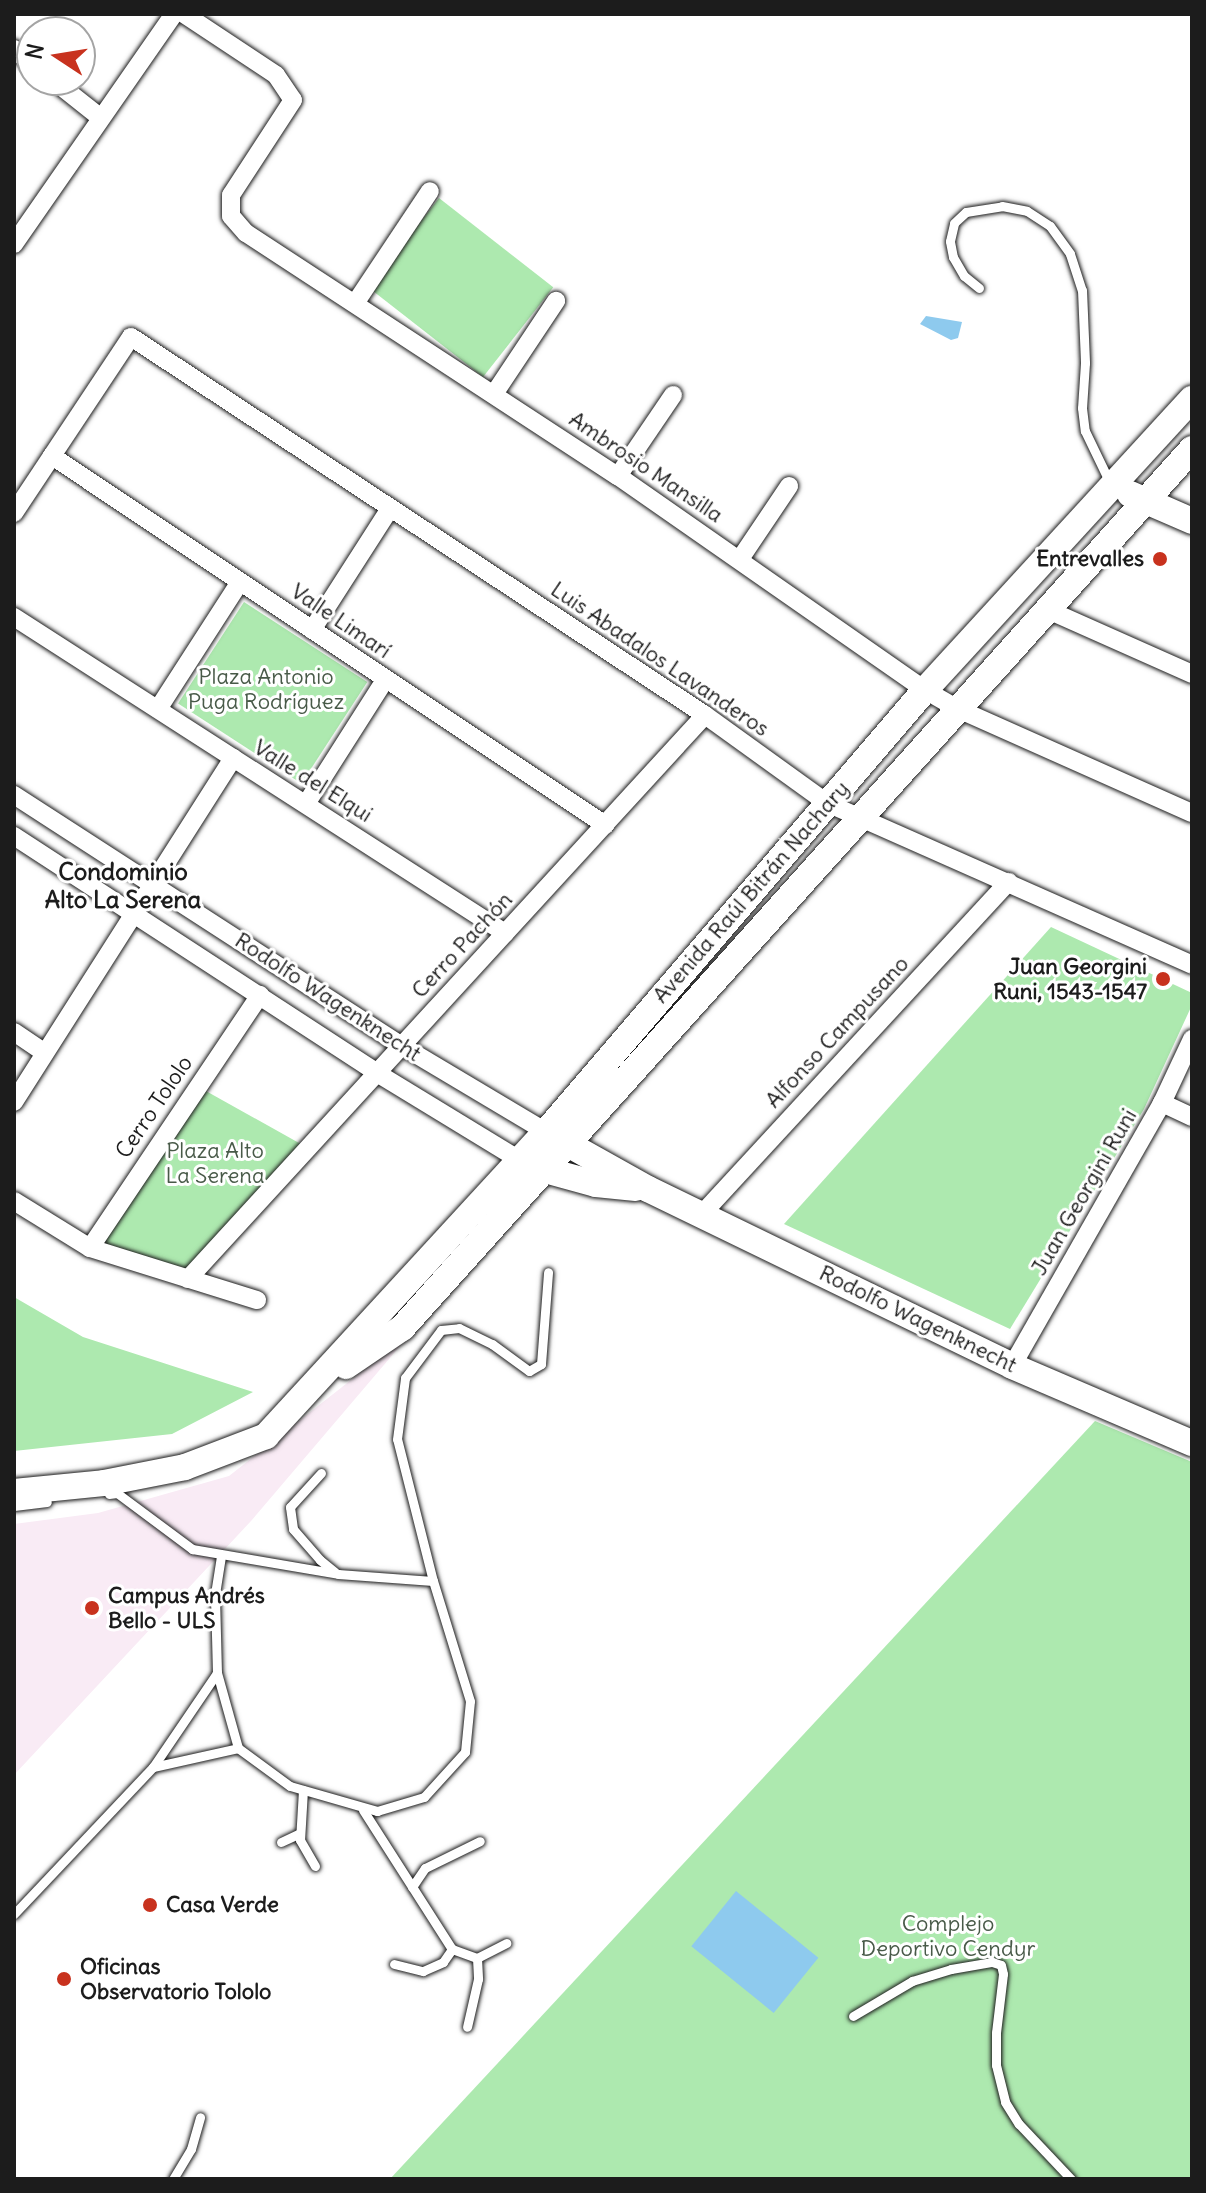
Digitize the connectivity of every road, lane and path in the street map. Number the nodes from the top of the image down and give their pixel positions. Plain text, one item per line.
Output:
1 (174, 14) edge
2 (184, 14) edge
3 (73, 96) edge
4 (101, 118) junction
5 (430, 191) dead end
6 (14, 244) edge
7 (979, 288) dead end
8 (556, 301) dead end
9 (356, 302) junction
10 (494, 394) junction
11 (673, 395) dead end
12 (1192, 399) edge
13 (1142, 453) junction
14 (52, 456) junction
15 (1186, 464) edge
16 (618, 476) junction
17 (789, 486) dead end
18 (1112, 486) junction
19 (1144, 500) junction
20 (389, 510) junction
21 (14, 513) edge
22 (1192, 521) edge
23 (740, 559) junction
24 (240, 582) junction
25 (1046, 609) junction
26 (14, 617) edge
27 (312, 630) junction
28 (1192, 674) edge
29 (385, 680) junction
30 (925, 690) junction
31 (956, 708) junction
32 (158, 709) junction
33 (705, 715) junction
34 (233, 758) junction
35 (14, 795) edge
36 (827, 803) junction
37 (306, 804) junction
38 (1192, 813) edge
39 (858, 817) junction
40 (605, 825) junction
41 (14, 836) edge
42 (1008, 882) junction
43 (154, 886) junction
44 (135, 914) junction
45 (505, 933) junction
46 (1192, 965) edge
47 (260, 995) junction
48 (14, 1032) edge
49 (1192, 1039) edge
50 (402, 1046) junction
51 (45, 1053) junction
52 (377, 1073) junction
53 (14, 1102) edge
54 (1162, 1103) junction
55 (1192, 1117) edge
56 (546, 1132) junction
57 (570, 1145) junction
58 (518, 1159) junction
59 (545, 1172) junction
60 (648, 1189) junction
61 (14, 1201) edge
62 (702, 1214) junction
63 (90, 1248) junction
64 (548, 1272) dead end
65 (188, 1279) junction
66 (257, 1300) dead end
67 (1012, 1366) junction
68 (313, 1389) junction
69 (1192, 1443) edge
70 (321, 1473) dead end
71 (14, 1492) edge
72 (88, 1497) dead end
73 (58, 1500) dead end
74 (14, 1506) edge
75 (221, 1556) junction
76 (338, 1574) junction
77 (433, 1581) junction
78 (217, 1673) junction
79 (238, 1748) junction
80 (153, 1767) junction
81 (303, 1790) junction
82 (363, 1810) junction
83 (300, 1833) junction
84 (480, 1841) dead end
85 (281, 1842) dead end
86 (315, 1866) dead end
87 (412, 1887) junction
88 (14, 1914) edge
89 (506, 1943) dead end
90 (452, 1949) junction
91 (477, 1958) junction
92 (394, 1964) dead end
93 (853, 2016) dead end
94 (467, 2027) dead end
95 (200, 2117) dead end
96 (173, 2179) edge
97 (1071, 2179) edge

1 - 4 street
2 - 9 street, Ambrosio Mansilla
3 - 4 street
4 - 6 street
5 - 9 street
7 - 18 lane
8 - 10 street
9 - 10 street, Ambrosio Mansilla
10 - 16 street, Ambrosio Mansilla
11 - 16 street
12 - 13 main road, Avenida Raúl Bitrán Nachary
13 - 15 main road
13 - 18 main road, Avenida Raúl Bitrán Nachary
14 - 20 street, Luis Abadalos Lavanderos
14 - 21 street
14 - 24 street, Valle Limarí
15 - 19 main road, Avenida Raúl Bitrán Nachary
16 - 23 street, Ambrosio Mansilla
17 - 23 street
18 - 19 main road
18 - 30 main road, Avenida Raúl Bitrán Nachary
19 - 22 main road
19 - 25 main road, Avenida Raúl Bitrán Nachary
20 - 27 street
20 - 33 street, Luis Abadalos Lavanderos
23 - 30 street, Ambrosio Mansilla
24 - 27 street, Valle Limarí
24 - 32 street
25 - 28 street
25 - 31 main road, Avenida Raúl Bitrán Nachary
26 - 32 street, Valle del Elqui
27 - 29 street, Valle Limarí
29 - 37 street
29 - 40 street, Valle Limarí
30 - 31 street, Ambrosio Mansilla
30 - 36 main road, Avenida Raúl Bitrán Nachary
31 - 38 street, Ambrosio Mansilla
31 - 39 main road, Avenida Raúl Bitrán Nachary
32 - 34 street, Valle del Elqui
33 - 36 street, Luis Abadalos Lavanderos
33 - 40 street, Cerro Pachón
34 - 37 street, Valle del Elqui
34 - 43 street
35 - 43 street, Rodolfo Wagenknecht
36 - 39 street, Luis Abadalos Lavanderos
36 - 56 main road, Avenida Raúl Bitrán Nachary
37 - 45 street, Valle del Elqui
39 - 42 street, Luis Abadalos Lavanderos
39 - 57 main road, Avenida Raúl Bitrán Nachary
40 - 45 street, Cerro Pachón
41 - 44 street, Rodolfo Wagenknecht
42 - 46 street, Luis Abadalos Lavanderos
42 - 62 street, Alfonso Campusano
43 - 44 street
43 - 50 street, Rodolfo Wagenknecht
44 - 47 street, Rodolfo Wagenknecht
44 - 51 street
45 - 50 street, Cerro Pachón
47 - 52 street, Rodolfo Wagenknecht
47 - 63 street, Cerro Tololo
48 - 51 street
49 - 54 street, Juan Georgini Runi
50 - 52 street, Cerro Pachón
50 - 56 street, Rodolfo Wagenknecht
51 - 53 street
52 - 58 street, Rodolfo Wagenknecht
52 - 65 street, Cerro Pachón
54 - 55 street
54 - 67 street, Juan Georgini Runi
56 - 57 main road, Rodolfo Wagenknecht
56 - 58 main road, Avenida Raúl Bitrán Nachary
57 - 59 main road, Avenida Raúl Bitrán Nachary
57 - 60 main road, Rodolfo Wagenknecht
58 - 59 main road, Rodolfo Wagenknecht
58 - 68 main road, Avenida Raúl Bitrán Nachary
59 - 60 main road, Rodolfo Wagenknecht
59 - 68 main road, Avenida Raúl Bitrán Nachary
60 - 62 main road, Rodolfo Wagenknecht
61 - 63 street
62 - 67 main road, Rodolfo Wagenknecht
63 - 65 street
64 - 77 lane
65 - 66 street
67 - 69 main road, Rodolfo Wagenknecht
68 - 71 main road, Avenida Raúl Bitrán Nachary
70 - 76 lane
72 - 75 lane
73 - 74 lane
75 - 76 lane
75 - 78 lane
76 - 77 lane
77 - 82 lane
78 - 79 lane
78 - 80 lane
79 - 80 lane
79 - 81 lane
80 - 88 lane
81 - 82 lane
81 - 83 lane
82 - 87 lane
83 - 85 lane
83 - 86 lane
84 - 87 lane
87 - 90 lane
89 - 91 lane
90 - 91 lane
90 - 92 lane
91 - 94 lane
93 - 97 lane
95 - 96 lane

